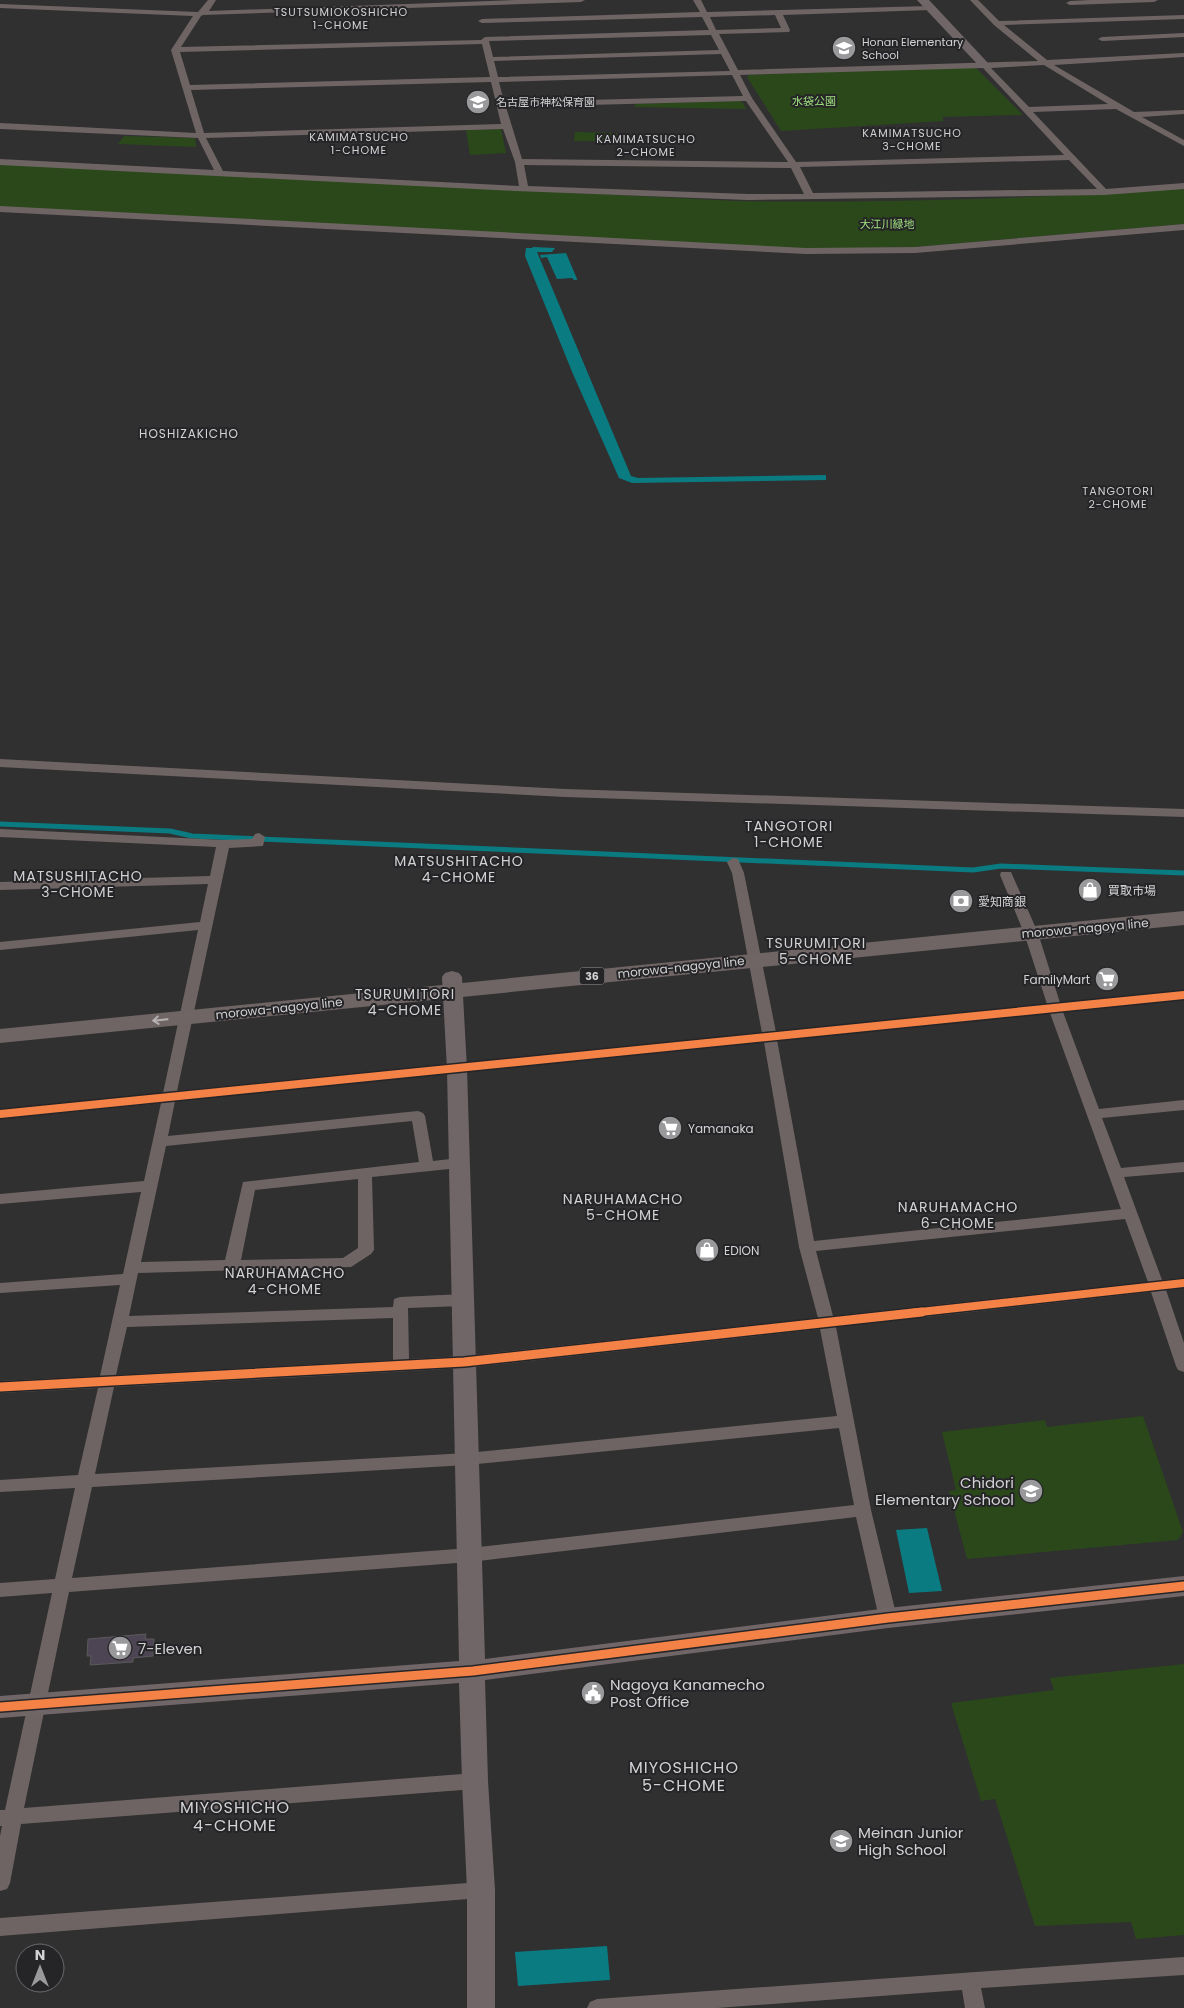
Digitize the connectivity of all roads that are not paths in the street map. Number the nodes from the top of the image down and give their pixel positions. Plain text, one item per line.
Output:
1 (56, 0) edge
2 (132, 0) edge
3 (212, 0) edge
4 (581, 0) edge
5 (697, 0) edge
6 (974, 0) edge
7 (1154, 0) edge
8 (1068, 1) edge
9 (476, 2) edge
10 (926, 4) edge
11 (0, 6) edge
12 (50, 8) junction
13 (124, 11) junction
14 (778, 12) junction
15 (200, 13) junction
16 (705, 14) junction
17 (1184, 17) edge
18 (482, 21) junction
19 (997, 23) junction
20 (715, 32) junction
21 (1184, 35) edge
22 (1102, 39) junction
23 (486, 41) junction
24 (175, 50) junction
25 (723, 52) junction
26 (1184, 55) edge
27 (490, 59) junction
28 (1044, 62) junction
29 (985, 66) junction
30 (736, 73) junction
31 (495, 79) junction
32 (185, 88) junction
33 (748, 98) junction
34 (501, 105) junction
35 (1119, 106) junction
36 (1027, 110) junction
37 (1184, 112) edge
38 (1132, 115) junction
39 (0, 126) edge
40 (506, 126) junction
41 (201, 136) junction
42 (1184, 143) edge
43 (1072, 157) junction
44 (0, 162) edge
45 (519, 162) junction
46 (794, 165) junction
47 (220, 173) junction
48 (1184, 186) edge
49 (524, 187) junction
50 (1104, 192) junction
51 (810, 198) junction
52 (0, 209) edge
53 (1184, 227) edge
54 (0, 763) edge
55 (1184, 813) edge
56 (0, 833) edge
57 (259, 839) dead end
58 (222, 844) junction
59 (733, 862) dead end
60 (1006, 874) dead end
61 (215, 880) junction
62 (0, 886) edge
63 (1184, 905) edge
64 (1184, 918) edge
65 (205, 925) junction
66 (1029, 927) junction
67 (0, 946) edge
68 (754, 954) junction
69 (453, 984) junction
70 (1184, 995) edge
71 (1055, 1009) junction
72 (188, 1010) junction
73 (0, 1021) edge
74 (0, 1036) edge
75 (770, 1038) junction
76 (457, 1069) junction
77 (169, 1097) junction
78 (1184, 1105) edge
79 (0, 1114) edge
80 (1094, 1114) junction
81 (160, 1142) junction
82 (459, 1162) junction
83 (427, 1166) junction
84 (1184, 1167) edge
85 (365, 1173) junction
86 (1116, 1173) junction
87 (150, 1186) junction
88 (0, 1199) edge
89 (1130, 1213) junction
90 (806, 1247) junction
91 (232, 1266) junction
92 (131, 1273) junction
93 (1184, 1283) edge
94 (1158, 1286) junction
95 (0, 1288) edge
96 (463, 1300) junction
97 (401, 1312) junction
98 (120, 1322) junction
99 (827, 1323) junction
100 (464, 1362) junction
101 (401, 1366) junction
102 (1184, 1366) edge
103 (107, 1382) junction
104 (0, 1387) edge
105 (845, 1421) junction
106 (467, 1459) junction
107 (86, 1481) junction
108 (0, 1486) edge
109 (863, 1510) junction
110 (470, 1555) junction
111 (62, 1586) junction
112 (1184, 1586) edge
113 (0, 1590) edge
114 (888, 1618) junction
115 (473, 1671) junction
116 (36, 1704) junction
117 (0, 1707) edge
118 (475, 1781) junction
119 (7, 1818) edge
120 (0, 1883) edge
121 (482, 1890) junction
122 (0, 1927) edge
123 (1184, 1966) edge
124 (970, 1980) junction
125 (481, 2008) edge
126 (597, 2008) edge
127 (975, 2008) edge

1 - 12 street
2 - 13 street
3 - 15 street
4 - 9 street
5 - 16 street
6 - 19 street
7 - 8 street
8 - 22 street
9 - 15 street
9 - 18 street
10 - 14 street
10 - 29 street
11 - 12 street
12 - 13 street
13 - 15 street
14 - 16 street
14 - 20 street
15 - 24 street
16 - 18 street
16 - 20 street
17 - 22 street
18 - 23 street
19 - 22 street
19 - 28 street
20 - 23 street
20 - 25 street
21 - 22 street
22 - 26 street
22 - 28 street
23 - 24 street
23 - 27 street
24 - 32 street
25 - 27 street
25 - 30 street
27 - 31 street
28 - 29 street
28 - 35 street
29 - 30 street
29 - 36 street
30 - 31 street
30 - 33 street
31 - 32 street
31 - 34 street
32 - 41 street
33 - 34 street
33 - 46 street
34 - 40 street
35 - 36 street
35 - 38 street
36 - 43 street
37 - 38 street
38 - 42 street
39 - 41 street
40 - 41 street
40 - 45 street
41 - 47 street
43 - 46 street
43 - 50 street
44 - 47 street
45 - 46 street
45 - 49 street
46 - 51 street
47 - 49 street
48 - 50 street
49 - 51 street
50 - 51 street
52 - 53 street
54 - 55 street
56 - 58 street
57 - 58 street
58 - 61 street
59 - 68 street
60 - 66 street
61 - 62 street
61 - 65 street
63 - 66 main road, morowa-nagoya line / 36
64 - 66 main road, morowa-nagoya line / 36
65 - 67 street
65 - 72 street
66 - 68 main road, morowa-nagoya line / 36
66 - 71 street
68 - 69 main road, morowa-nagoya line / 36
68 - 75 street
69 - 72 main road, morowa-nagoya line / 36
69 - 76 street
70 - 71 street
71 - 75 street
71 - 80 street
72 - 73 main road, morowa-nagoya line / 36
72 -> 74 main road, morowa-nagoya line / 36
72 - 77 street
75 - 76 street
75 - 90 street
76 - 77 street
76 - 82 street
77 - 79 street
77 - 81 street
78 - 80 street
80 - 86 street
81 - 83 street
81 - 87 street
82 - 83 street
82 - 96 street
83 - 85 street
84 - 86 street
85 - 91 street
85 - 91 street
86 - 89 street
87 - 88 street
87 - 92 street
89 - 90 street
89 - 94 street
90 - 99 street
91 - 92 street
92 - 95 street
92 - 98 street
93 - 94 street
94 - 99 street
94 - 102 street
96 - 97 street
96 - 100 street
97 - 98 street
97 - 101 street
98 - 103 street
99 - 100 street
99 - 105 street
100 - 101 street
100 - 106 street
101 - 103 street
103 - 104 street
103 - 107 street
105 - 106 street
105 - 109 street
106 - 107 street
106 - 110 street
107 - 108 street
107 - 111 street
109 - 110 street
109 - 114 street
110 - 111 street
110 - 115 street
111 - 113 street
111 - 116 street
112 - 114 street
114 - 115 street
115 - 116 street
115 - 118 street
116 - 117 street
116 - 119 street
118 - 119 street
118 - 121 street
119 - 120 street
121 - 122 street
121 - 125 street
123 - 124 street
124 - 126 street
124 - 127 street

